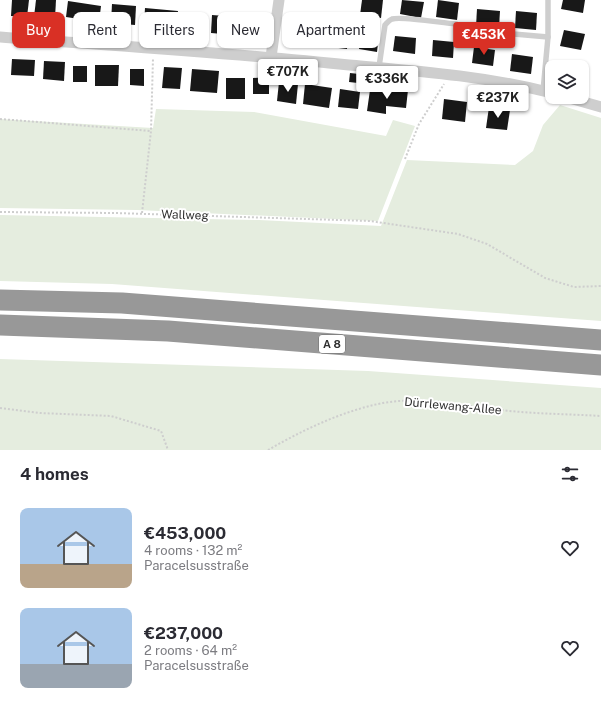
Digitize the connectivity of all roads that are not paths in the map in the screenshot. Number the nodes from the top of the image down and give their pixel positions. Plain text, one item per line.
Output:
1 (279, 0) edge
2 (548, 0) edge
3 (456, 24) dead end
4 (481, 31) dead end
5 (0, 36) edge
6 (548, 37) junction
7 (271, 57) junction
8 (548, 60) edge
9 (379, 67) junction
10 (545, 91) edge
11 (589, 104) edge
12 (601, 107) edge
13 (0, 300) edge
14 (0, 325) edge
15 (601, 340) edge
16 (601, 365) edge

1 - 7 street
2 - 6 lane
3 - 9 lane
4 - 6 lane
5 - 7 street
6 - 8 lane
7 - 9 street
9 - 10 street
11 - 12 street
13 - 15 highway, A 8
14 - 16 highway, A 8

